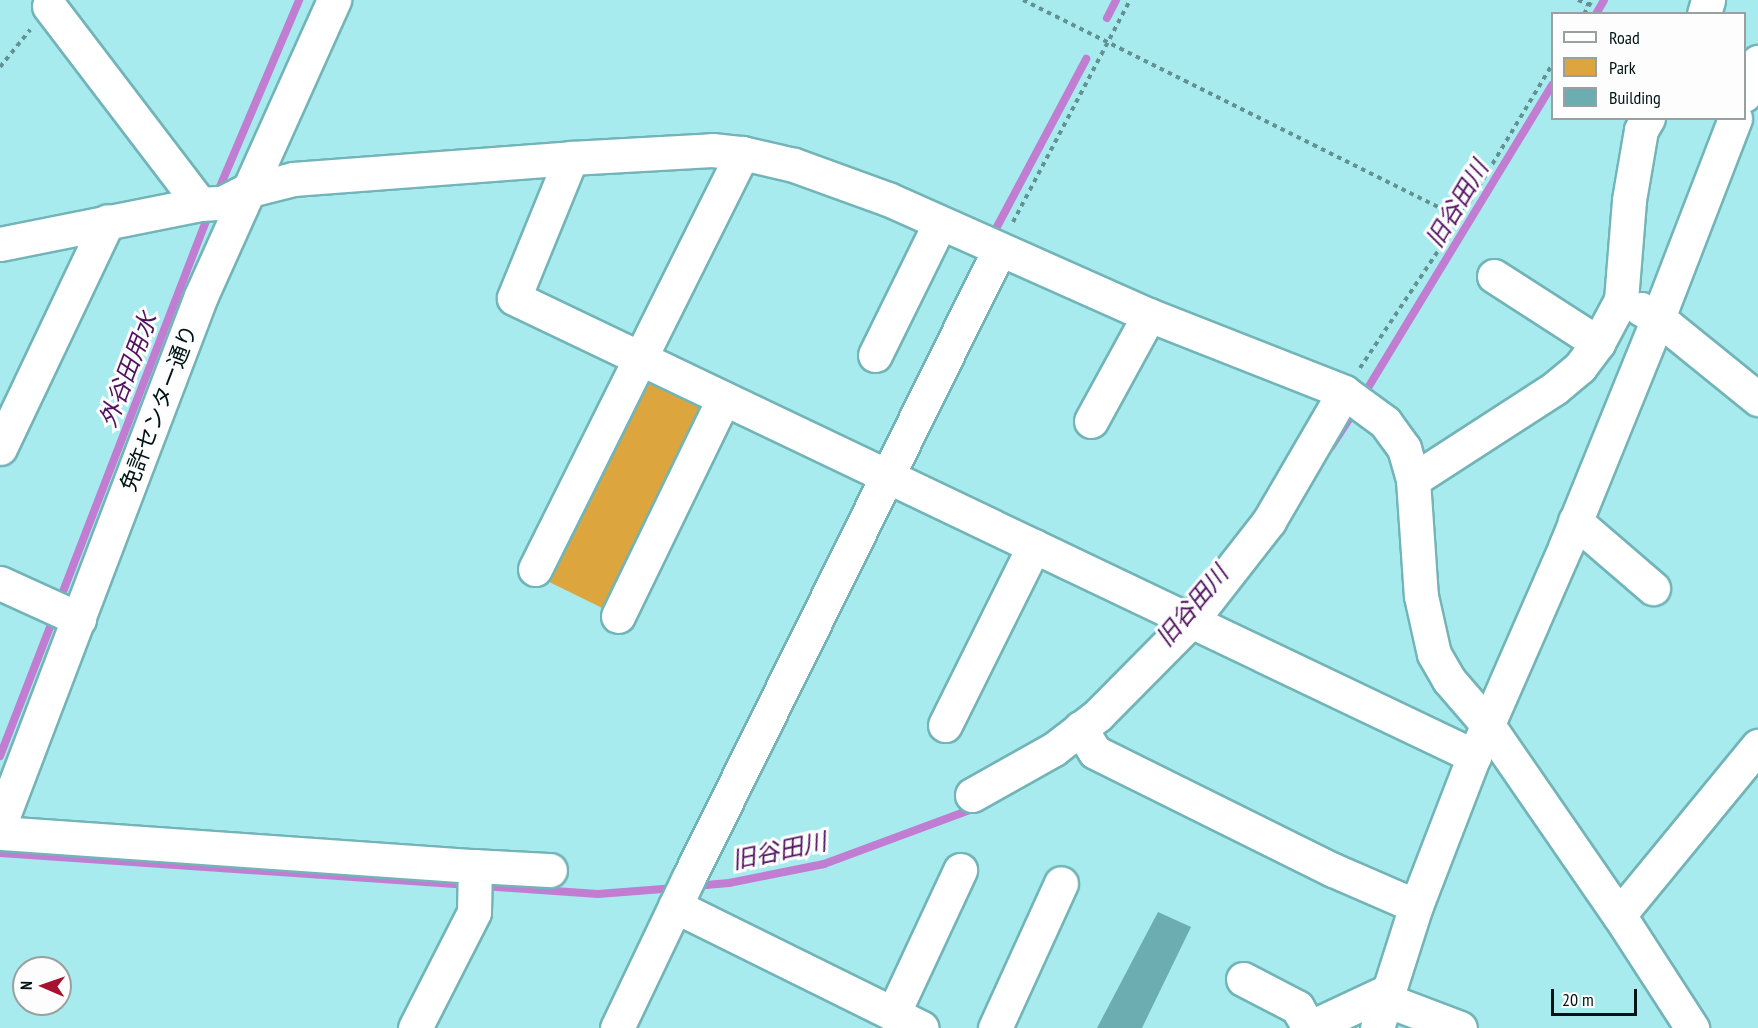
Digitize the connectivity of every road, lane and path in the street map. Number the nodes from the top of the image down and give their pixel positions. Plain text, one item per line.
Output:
1 (334, 0) edge
2 (1023, 0) edge
3 (1130, 0) edge
4 (1578, 0) edge
5 (1592, 0) edge
6 (1588, 5) junction
7 (49, 6) joint
8 (1585, 12) edge
9 (1108, 43) junction
10 (1758, 62) edge
11 (0, 67) edge
12 (1551, 67) edge
13 (1746, 90) edge
14 (1647, 120) edge
15 (1734, 120) edge
16 (742, 153) junction
17 (571, 158) junction
18 (246, 191) junction
19 (200, 204) junction
20 (1460, 218) junction
21 (108, 221) junction
22 (940, 223) junction
23 (0, 244) edge
24 (999, 250) junction
25 (1494, 276) dead end
26 (1621, 300) junction
27 (1149, 315) junction
28 (1658, 318) junction
29 (1598, 343) junction
30 (875, 355) dead end
31 (642, 358) junction
32 (1344, 392) junction
33 (724, 398) junction
34 (1758, 399) edge
35 (1091, 421) dead end
36 (0, 448) edge
37 (887, 476) junction
38 (1413, 480) junction
39 (1575, 521) junction
40 (1034, 546) junction
41 (535, 569) dead end
42 (0, 583) edge
43 (1653, 588) dead end
44 (618, 616) dead end
45 (79, 619) junction
46 (1191, 621) junction
47 (1487, 724) junction
48 (945, 725) dead end
49 (1080, 728) junction
50 (1758, 746) edge
51 (1474, 756) junction
52 (972, 795) dead end
53 (0, 824) edge
54 (0, 833) edge
55 (475, 866) junction
56 (550, 870) dead end
57 (960, 870) dead end
58 (1061, 883) dead end
59 (682, 891) junction
60 (1416, 906) junction
61 (1619, 915) junction
62 (1243, 979) dead end
63 (1384, 1006) edge
64 (908, 1023) edge
65 (415, 1028) edge
66 (617, 1028) edge
67 (995, 1028) edge
68 (1309, 1028) edge
69 (1460, 1028) edge
70 (1692, 1028) edge

1 - 18 street, 免許センター通り
2 - 9 path
3 - 9 path
4 - 6 path
5 - 6 path
6 - 8 path
7 - 11 path
7 - 19 street
9 - 20 path
9 - 24 path
10 - 13 street
12 - 20 path
14 - 26 street
15 - 28 street
16 - 17 street
16 - 22 street
16 - 31 street
17 - 18 street
17 - 31 street
18 - 19 street
18 - 45 street, 免許センター通り
19 - 21 street
20 - 32 path
21 - 23 street
21 - 36 street
22 - 24 street
22 - 30 street
24 - 27 street
24 - 37 street
25 - 29 street
26 - 28 street
26 - 29 street
27 - 32 street
27 - 35 street
28 - 34 street
28 - 39 street
29 - 38 street
31 - 33 street
31 - 41 street
32 - 38 street
32 - 46 street
33 - 37 street
33 - 44 street
37 - 40 street
37 - 59 street
38 - 47 street
39 - 43 street
39 - 47 street
40 - 46 street
40 - 48 street
42 - 45 street
45 - 53 street, 免許センター通り
46 - 49 street
46 - 51 street
47 - 51 street
47 - 61 street
49 - 52 street
49 - 60 street
50 - 61 street
51 - 60 street
54 - 55 street
55 - 56 street
55 - 65 street
57 - 64 street
58 - 67 street
59 - 64 street
59 - 66 street
60 - 63 street
61 - 70 street
62 - 68 street
63 - 68 street
63 - 69 street

